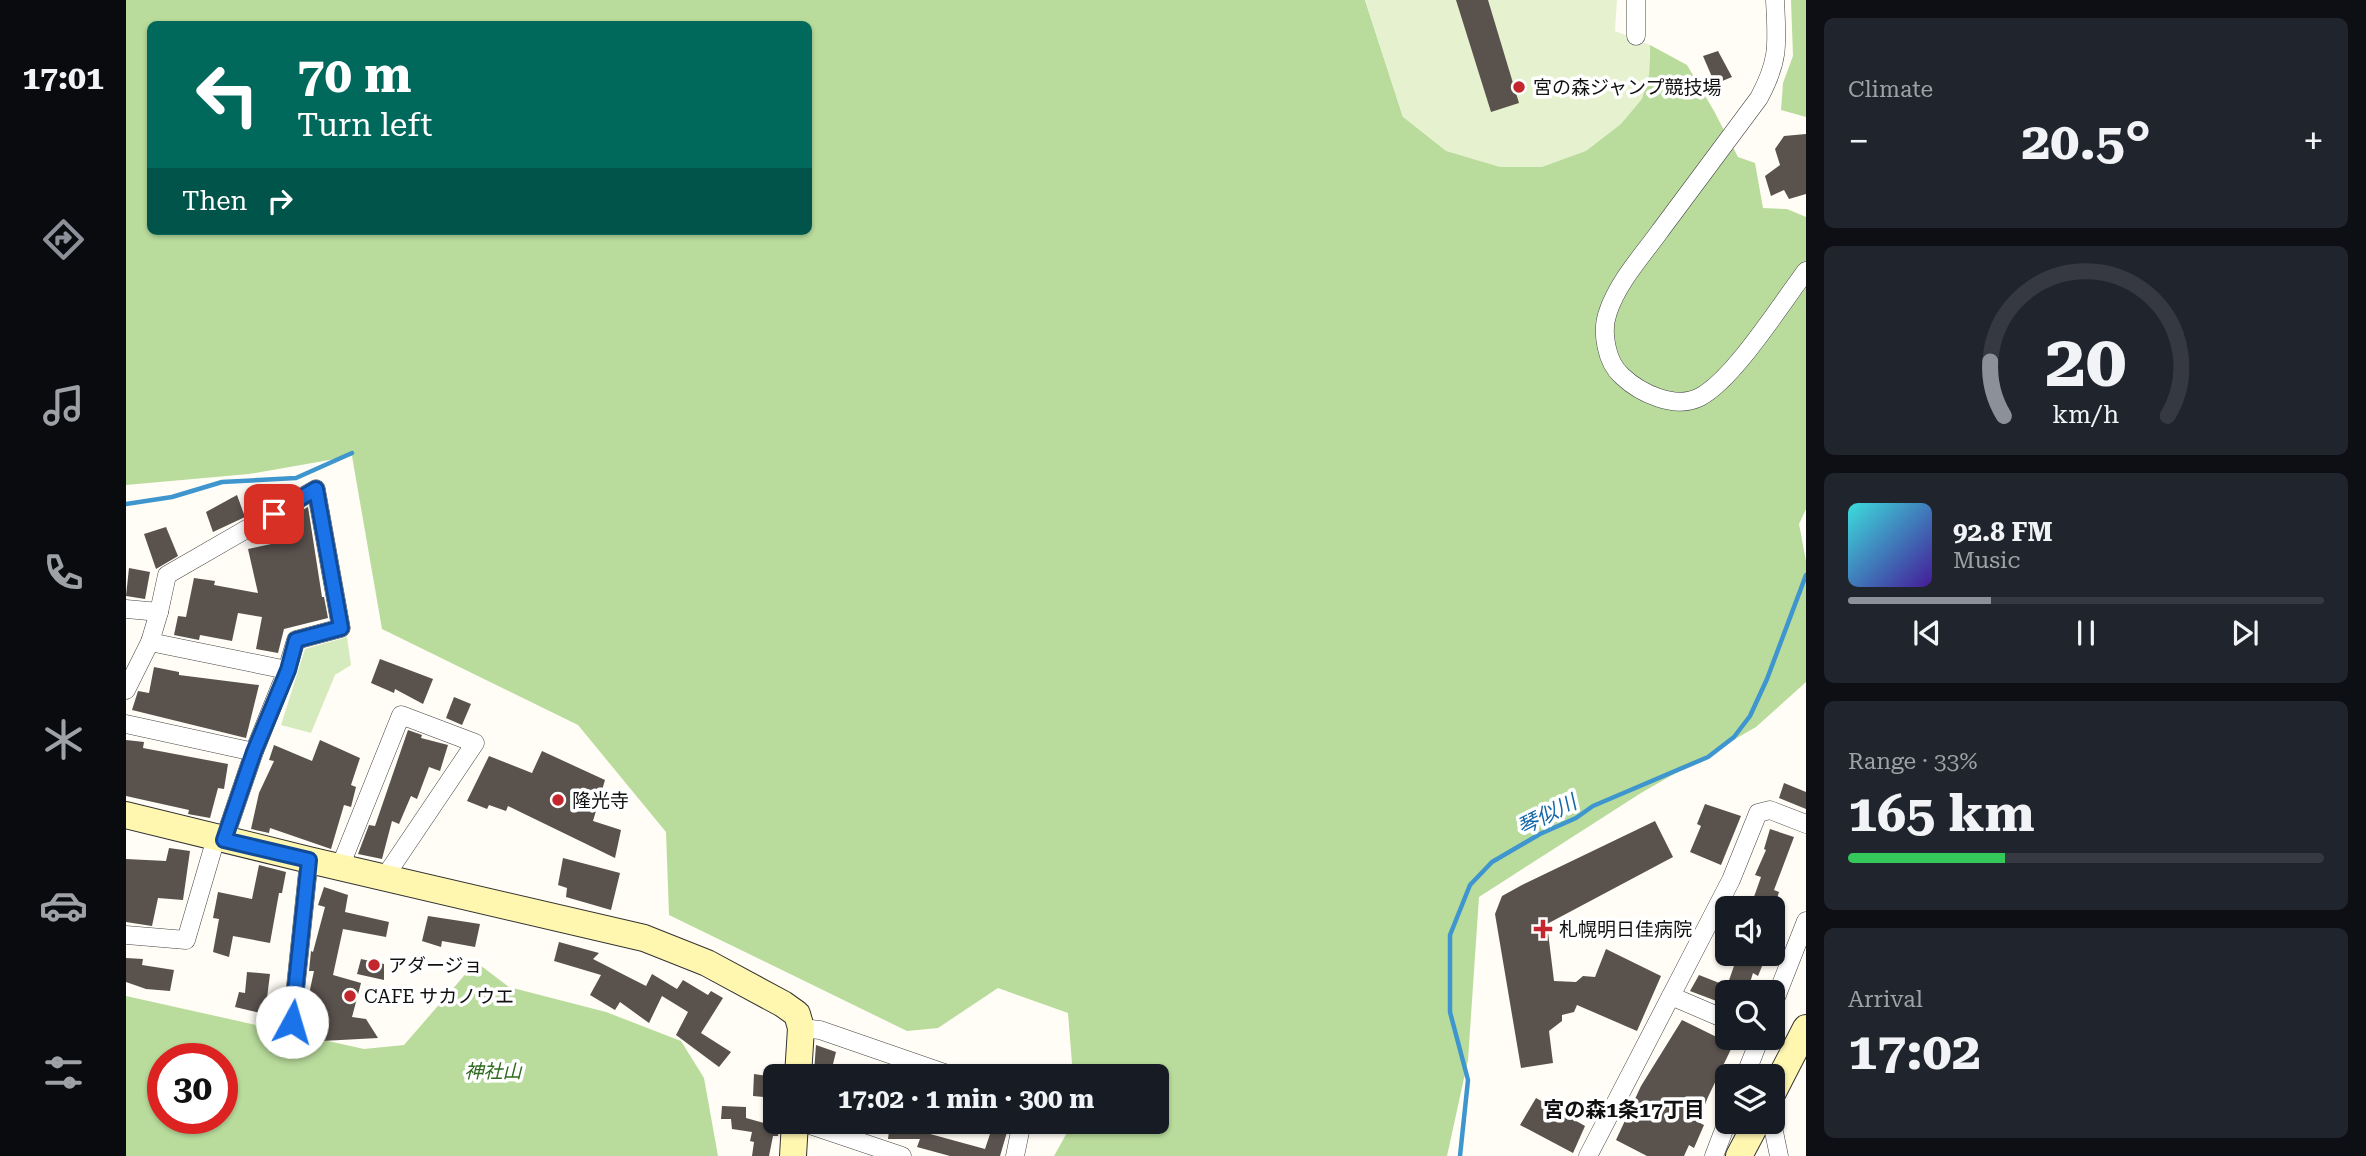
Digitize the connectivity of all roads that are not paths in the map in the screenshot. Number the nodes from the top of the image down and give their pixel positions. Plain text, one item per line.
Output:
1 (1636, 0) edge
2 (1774, 0) edge
3 (1636, 36) dead end
4 (1806, 271) edge
5 (126, 609) edge
6 (159, 612) junction
7 (150, 642) junction
8 (288, 670) junction
9 (126, 690) edge
10 (126, 724) edge
11 (254, 752) junction
12 (126, 815) edge
13 (1806, 824) edge
14 (220, 839) junction
15 (309, 860) junction
16 (340, 867) junction
17 (384, 878) junction
18 (1806, 921) edge
19 (126, 935) edge
20 (1783, 980) edge
21 (1671, 996) junction
22 (1715, 1015) edge
23 (292, 1022) dead end
24 (801, 1028) junction
25 (1806, 1028) edge
26 (799, 1064) edge
27 (918, 1064) edge
28 (1796, 1067) edge
29 (794, 1134) edge
30 (837, 1134) edge
31 (1020, 1134) edge
32 (1722, 1134) edge
33 (1751, 1134) edge
34 (1775, 1134) edge
35 (793, 1156) edge
36 (902, 1156) edge
37 (1015, 1156) edge
38 (1588, 1156) edge
39 (1714, 1156) edge
40 (1739, 1156) edge
41 (1779, 1156) edge

1 - 3 street
2 - 4 street
5 - 6 street
6 - 7 street
6 - 8 street
7 - 8 street
7 - 9 street
8 - 11 street
10 - 11 street
11 - 14 street
12 - 14 street
13 - 21 street
14 - 15 street
14 - 19 street
15 - 16 street
15 - 23 street
16 - 17 street
16 - 17 street
17 - 24 street
18 - 20 street
21 - 22 street
21 - 38 street
24 - 26 street
24 - 27 street
25 - 28 street
29 - 35 street
30 - 36 street
31 - 37 street
32 - 39 street
33 - 40 street
34 - 41 street

